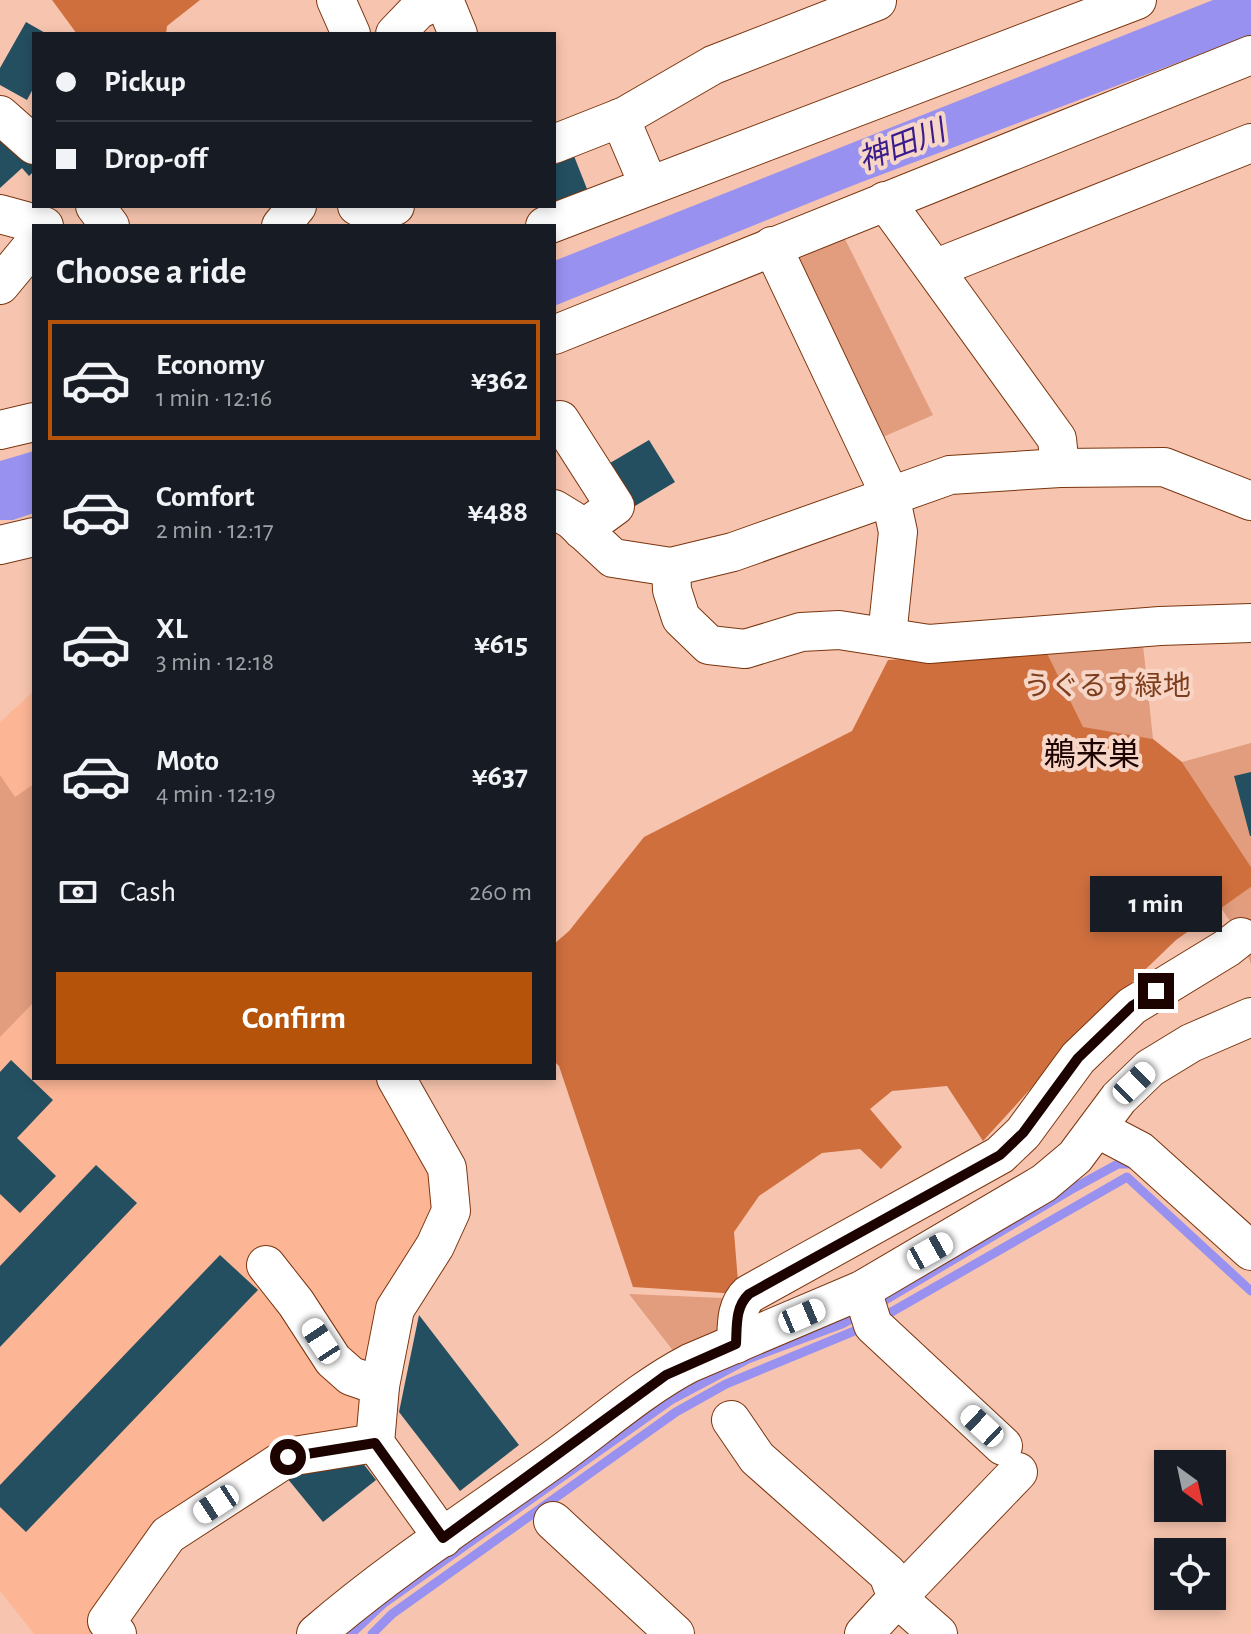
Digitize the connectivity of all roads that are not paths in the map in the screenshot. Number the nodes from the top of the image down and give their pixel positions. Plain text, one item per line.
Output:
1 (336, 0) edge
2 (441, 0) edge
3 (1137, 0) edge
4 (877, 1) edge
5 (350, 32) edge
6 (397, 32) edge
7 (457, 32) edge
8 (1251, 55) edge
9 (0, 115) edge
10 (620, 118) junction
11 (32, 143) edge
12 (556, 143) edge
13 (1251, 143) edge
14 (649, 186) junction
15 (885, 201) junction
16 (295, 208) edge
17 (361, 208) edge
18 (390, 208) edge
19 (0, 214) edge
20 (37, 224) edge
21 (283, 224) edge
22 (550, 224) edge
23 (32, 246) edge
24 (772, 246) junction
25 (939, 275) junction
26 (0, 285) edge
27 (556, 334) edge
28 (560, 420) dead end
29 (32, 422) edge
30 (0, 430) edge
31 (1060, 468) junction
32 (890, 495) junction
33 (1251, 501) edge
34 (568, 520) edge
35 (32, 537) edge
36 (0, 545) edge
37 (671, 567) junction
38 (1251, 623) edge
39 (887, 636) junction
40 (1241, 937) dead end
41 (1250, 1022) edge
42 (397, 1080) edge
43 (1098, 1129) junction
44 (1251, 1251) edge
45 (266, 1265) dead end
46 (867, 1308) junction
47 (736, 1344) junction
48 (380, 1386) junction
49 (731, 1420) dead end
50 (375, 1443) junction
51 (553, 1521) dead end
52 (443, 1538) junction
53 (897, 1598) junction
54 (117, 1634) edge
55 (316, 1634) edge
56 (675, 1634) edge
57 (864, 1634) edge
58 (938, 1634) edge

1 - 5 street
2 - 6 street
2 - 7 street
3 - 14 street
4 - 10 street
8 - 15 street
9 - 11 street
10 - 12 street
10 - 14 street
13 - 25 street
14 - 22 street
15 - 24 street
15 - 25 street
16 - 21 street
17 - 18 street
19 - 20 street
23 - 26 street
24 - 27 street
24 - 32 street
25 - 31 street
28 - 34 street
29 - 30 street
31 - 32 street
31 - 33 street
32 - 37 street
32 - 39 street
34 - 37 street
35 - 36 street
37 - 39 street
38 - 39 street
40 - 47 street
41 - 43 street
42 - 48 street
43 - 44 street
43 - 46 street
45 - 48 street
46 - 47 street
46 - 53 street
47 - 52 street
48 - 50 street
49 - 53 street
50 - 52 street
50 - 54 street
51 - 56 street
52 - 55 street
53 - 57 street
53 - 58 street

